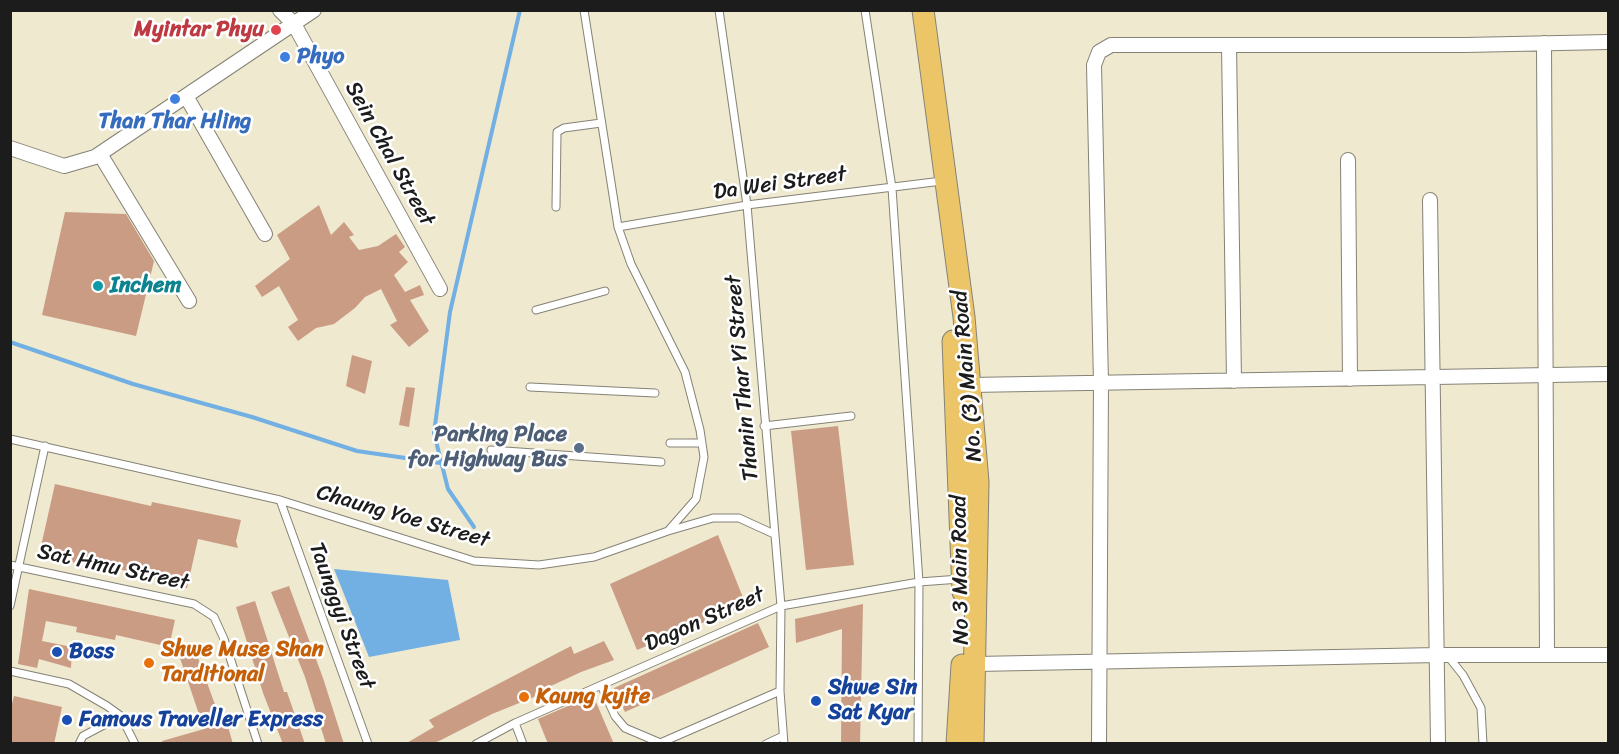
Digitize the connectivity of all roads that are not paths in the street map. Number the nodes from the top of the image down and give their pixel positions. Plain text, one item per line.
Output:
1 (280, 10) edge
2 (314, 10) edge
3 (584, 10) edge
4 (719, 10) edge
5 (865, 10) edge
6 (909, 10) edge
7 (923, 10) edge
8 (294, 24) junction
9 (1608, 42) edge
10 (1544, 43) junction
11 (1230, 45) junction
12 (186, 96) junction
13 (601, 123) junction
14 (10, 148) edge
15 (100, 154) junction
16 (1348, 160) dead end
17 (941, 181) junction
18 (892, 188) junction
19 (1430, 200) dead end
20 (747, 205) junction
21 (556, 207) dead end
22 (618, 227) junction
23 (265, 234) dead end
24 (440, 289) dead end
25 (605, 291) dead end
26 (189, 301) dead end
27 (536, 310) dead end
28 (1608, 374) edge
29 (1545, 375) junction
30 (1434, 377) junction
31 (1350, 379) junction
32 (1234, 381) junction
33 (1101, 383) junction
34 (963, 385) junction
35 (530, 387) dead end
36 (655, 393) dead end
37 (851, 416) dead end
38 (764, 426) junction
39 (10, 439) edge
40 (670, 443) dead end
41 (702, 443) junction
42 (45, 446) junction
43 (491, 450) dead end
44 (661, 462) dead end
45 (280, 500) junction
46 (668, 531) junction
47 (774, 534) junction
48 (10, 565) edge
49 (19, 567) junction
50 (963, 579) junction
51 (918, 582) junction
52 (10, 606) edge
53 (781, 606) junction
54 (1442, 655) junction
55 (1547, 655) junction
56 (1608, 655) edge
57 (969, 663) junction
58 (1099, 663) junction
59 (10, 671) edge
60 (601, 685) junction
61 (780, 691) junction
62 (121, 716) junction
63 (515, 723) junction
64 (783, 740) edge
65 (658, 743) edge
66 (79, 744) edge
67 (135, 744) edge
68 (258, 744) edge
69 (368, 744) edge
70 (476, 744) edge
71 (524, 744) edge
72 (766, 744) edge
73 (918, 744) edge
74 (957, 744) edge
75 (973, 744) edge
76 (1099, 744) edge
77 (1438, 744) edge
78 (1483, 744) edge

1 - 8 street, Sein Chal Street
2 - 8 street
3 - 13 lane, Chaung Yoe Street
4 - 20 lane, Thanin Thar Yi Street
5 - 18 lane
6 - 17 main road
7 - 17 main road
8 - 12 street
8 - 24 street, Sein Chal Street
9 - 10 street
10 - 11 street
10 - 29 street
11 - 32 street
11 - 33 street
12 - 15 street
12 - 23 street
13 - 21 lane
13 - 22 lane, Chaung Yoe Street
14 - 15 street
15 - 26 street
16 - 31 street
17 - 18 lane, Da Wei Street
17 - 34 main road, No 3 Main Road
18 - 20 lane, Da Wei Street
18 - 51 lane
19 - 30 street
20 - 22 lane, Da Wei Street
20 - 38 lane, Thanin Thar Yi Street
22 - 41 lane, Chaung Yoe Street
25 - 27 lane
28 - 29 street
29 - 30 street
29 - 55 street
30 - 31 street
30 - 54 street
31 - 32 street
32 - 33 street
33 - 34 street
33 - 58 street
34 - 50 main road, No 3 Main Road
34 - 57 main road, No. (3) Main Road
35 - 36 lane
37 - 38 lane
38 - 47 lane, Thanin Thar Yi Street
39 - 42 lane, Chaung Yoe Street
40 - 41 lane
41 - 46 lane, Chaung Yoe Street
42 - 45 lane, Chaung Yoe Street
42 - 49 lane
43 - 44 lane
45 - 46 lane, Chaung Yoe Street
45 - 69 lane, Taunggyi Street
46 - 47 lane
47 - 53 lane, Thanin Thar Yi Street
48 - 49 lane, Sat Hmu Street
49 - 52 lane
49 - 68 lane, Sat Hmu Street
50 - 51 lane, Dagon Street
50 - 57 main road, No 3 Main Road
51 - 53 lane, Dagon Street
51 - 73 lane
53 - 60 lane, Dagon Street
53 - 61 lane, Thanin Thar Yi Street
54 - 55 street
54 - 58 street
54 - 77 street
54 - 78 lane
55 - 56 street
57 - 58 street
57 - 74 main road, No 3 Main Road
57 - 75 main road, No. (3) Main Road
58 - 76 street
59 - 62 lane
60 - 63 lane, Dagon Street
60 - 65 lane
61 - 64 lane, Thanin Thar Yi Street
61 - 65 lane
62 - 66 lane
62 - 67 lane
63 - 70 lane, Dagon Street
63 - 71 lane
64 - 72 lane

